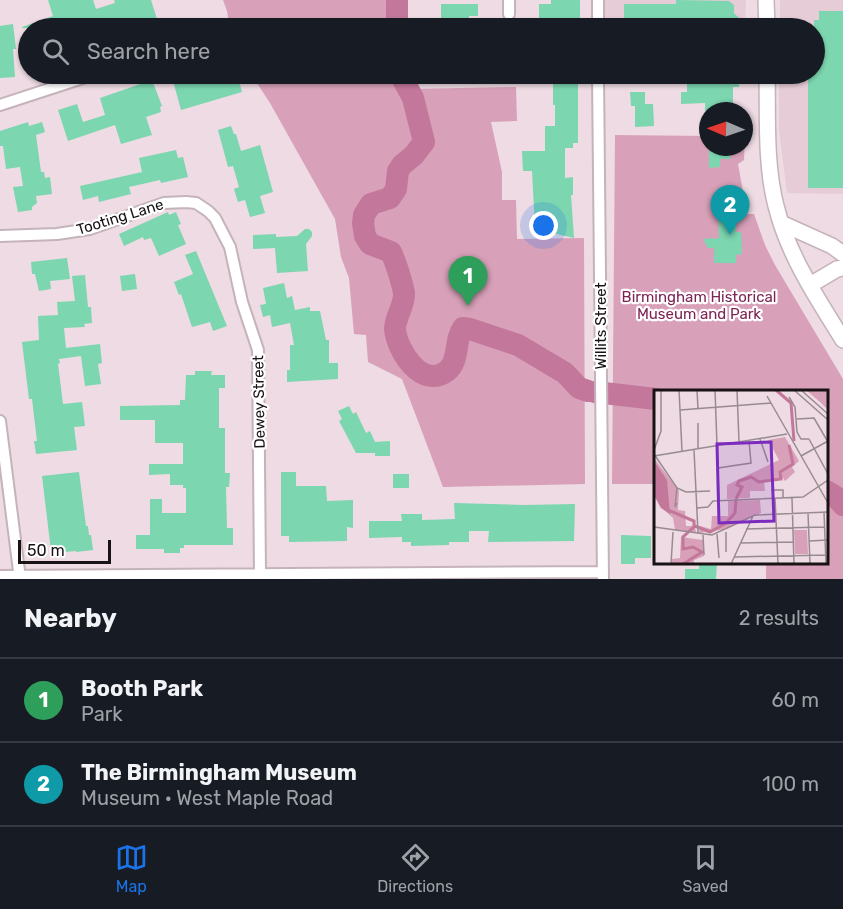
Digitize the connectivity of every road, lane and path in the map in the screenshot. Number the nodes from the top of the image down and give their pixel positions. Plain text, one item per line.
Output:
1 (509, 0) edge
2 (598, 0) edge
3 (766, 0) edge
4 (508, 14) dead end
5 (598, 18) edge
6 (767, 18) edge
7 (64, 84) edge
8 (598, 84) edge
9 (767, 84) edge
10 (0, 105) edge
11 (781, 223) junction
12 (225, 235) joint
13 (0, 236) edge
14 (843, 254) edge
15 (843, 268) edge
16 (810, 285) junction
17 (843, 340) edge
18 (0, 422) edge
19 (260, 575) junction
20 (0, 576) edge
21 (602, 576) edge
22 (20, 578) edge

1 - 4 street
2 - 5 street
3 - 6 main road
7 - 10 street
8 - 21 street, Willits Street
9 - 11 main road
11 - 14 main road
11 - 16 main road
12 - 13 street, Tooting Lane
12 - 19 street, Dewey Street
15 - 16 main road
16 - 17 main road
18 - 22 street
19 - 21 street
19 - 22 street
20 - 22 street

